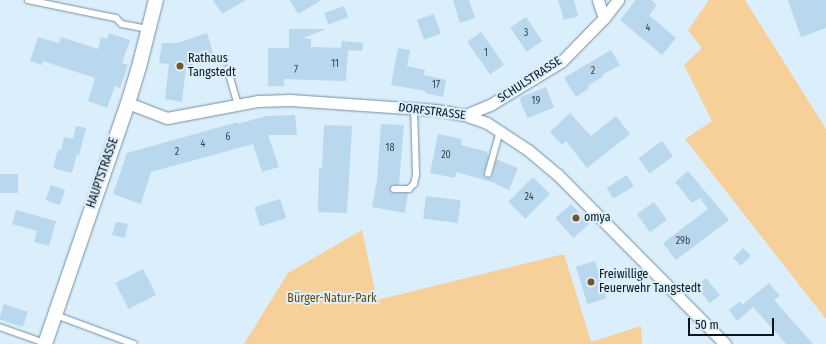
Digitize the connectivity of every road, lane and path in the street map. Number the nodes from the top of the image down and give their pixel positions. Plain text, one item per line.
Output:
1 (28, 0) edge
2 (156, 0) edge
3 (598, 0) edge
4 (618, 0) edge
5 (604, 18) junction
6 (148, 29) junction
7 (228, 70) dead end
8 (128, 102) junction
9 (238, 104) junction
10 (490, 105) junction
11 (414, 109) junction
12 (465, 115) junction
13 (487, 123) junction
14 (500, 131) junction
15 (488, 174) dead end
16 (394, 189) dead end
17 (54, 314) junction
18 (0, 328) edge
19 (45, 344) edge
20 (134, 344) edge
21 (725, 344) edge

1 - 6 lane
2 - 6 street, HAUPTSTRASSE
3 - 5 street
4 - 5 street, SCHULSTRASSE
5 - 10 street, SCHULSTRASSE
6 - 8 street, HAUPTSTRASSE
7 - 9 lane
8 - 9 street, DORFSTRASSE
8 - 17 street, HAUPTSTRASSE
9 - 11 street, DORFSTRASSE
10 - 12 street, SCHULSTRASSE
10 - 13 street, SCHULSTRASSE
11 - 12 street, DORFSTRASSE
11 - 16 lane
12 - 13 street, DORFSTRASSE
13 - 14 street, DORFSTRASSE
14 - 15 lane
14 - 21 street, DORFSTRASSE
17 - 19 street, HAUPTSTRASSE
17 - 20 lane
18 - 19 lane

